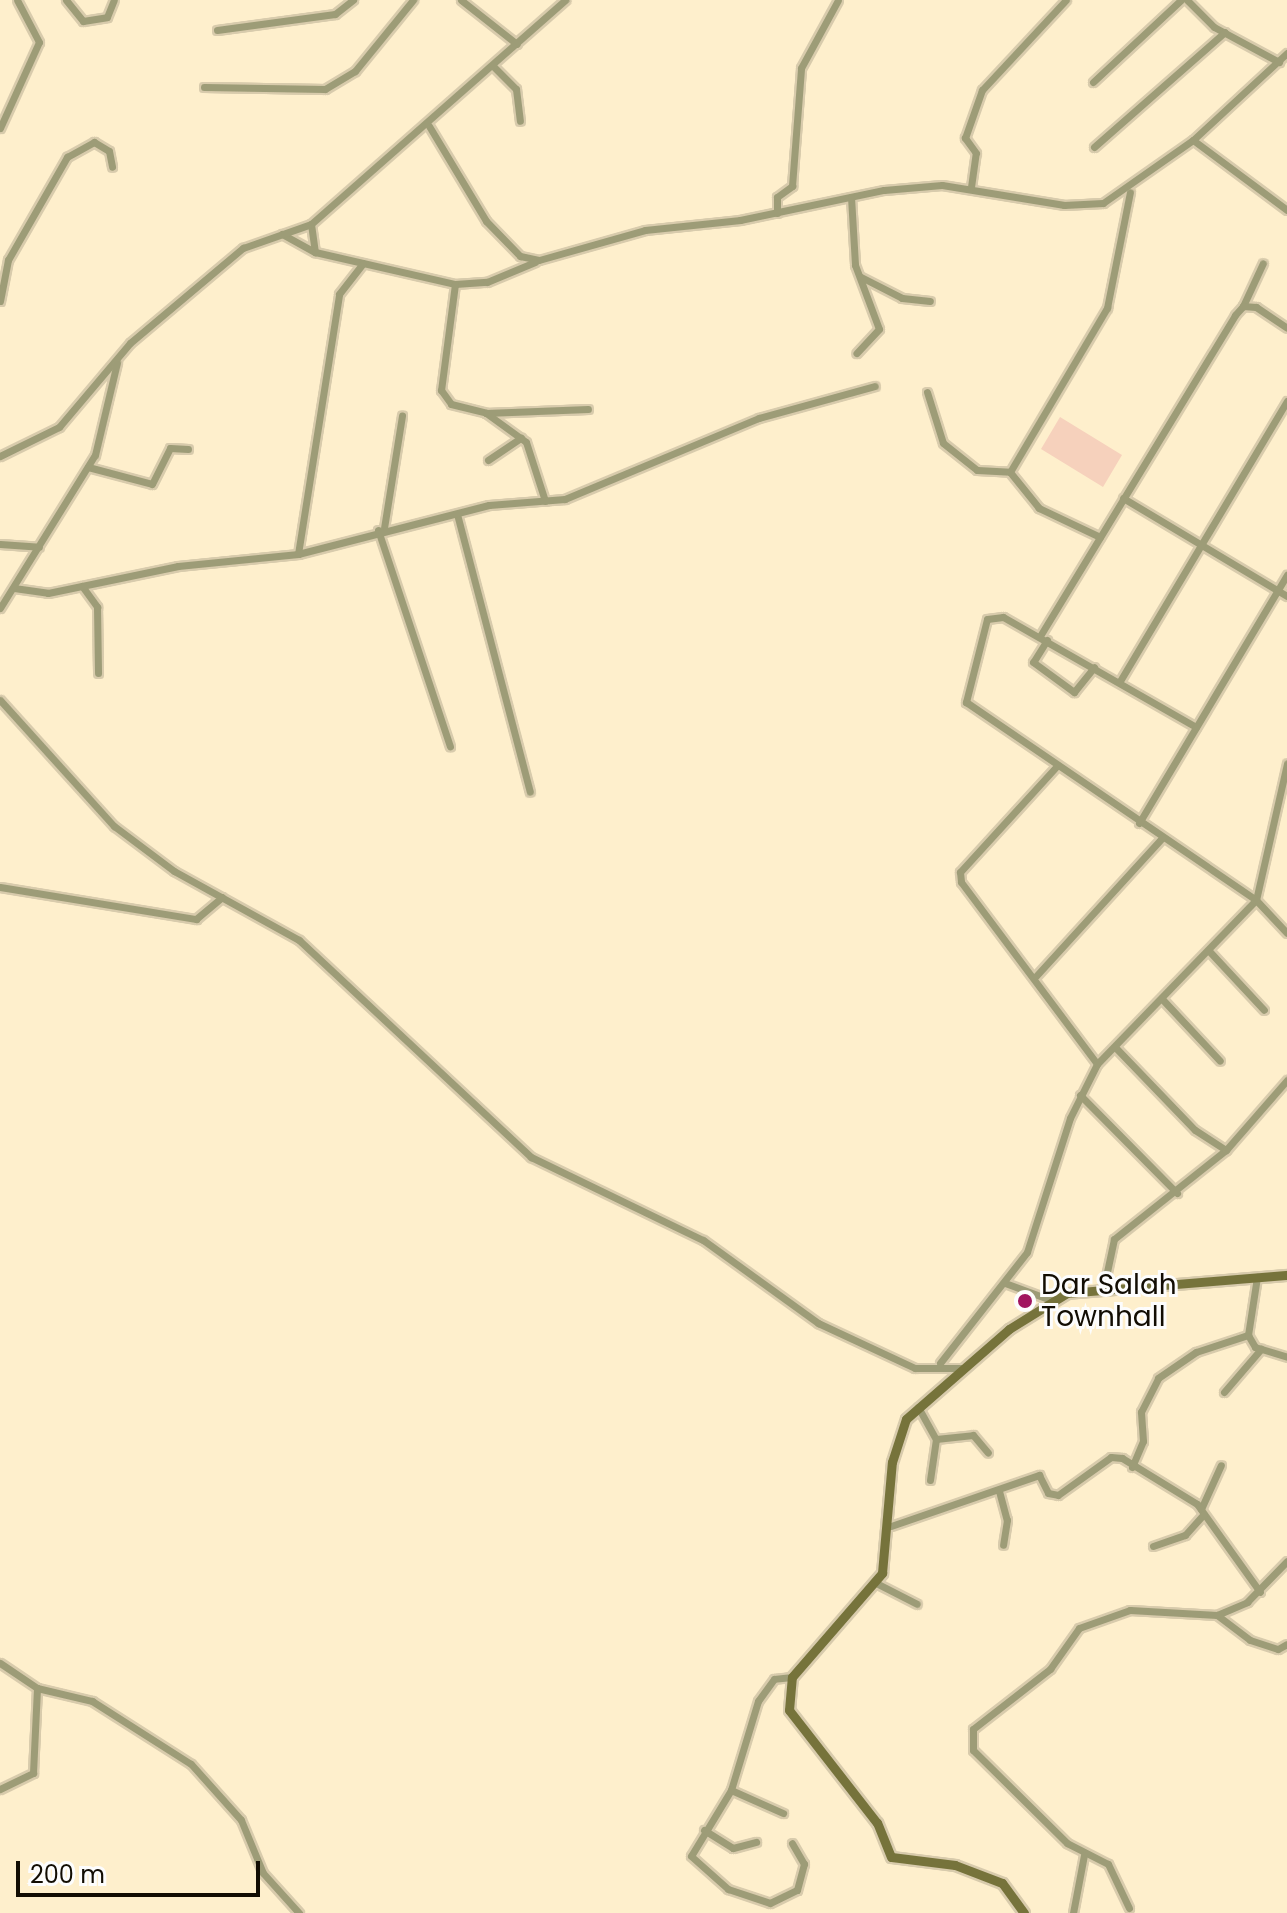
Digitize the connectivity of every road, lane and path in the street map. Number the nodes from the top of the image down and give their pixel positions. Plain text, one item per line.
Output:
1 (17, 0) edge
2 (66, 0) edge
3 (114, 0) edge
4 (353, 0) edge
5 (413, 0) edge
6 (461, 0) edge
7 (565, 0) edge
8 (838, 0) edge
9 (1066, 0) edge
10 (1184, 0) edge
11 (217, 30) dead end
12 (1225, 32) junction
13 (517, 44) junction
14 (1287, 53) edge
15 (1279, 62) junction
16 (494, 67) junction
17 (1093, 82) dead end
18 (204, 87) dead end
19 (520, 121) dead end
20 (429, 126) junction
21 (0, 128) edge
22 (1193, 140) junction
23 (1094, 147) dead end
24 (112, 167) dead end
25 (971, 187) junction
26 (1130, 190) junction
27 (851, 197) junction
28 (1287, 210) edge
29 (777, 213) junction
30 (311, 224) junction
31 (282, 234) junction
32 (315, 252) junction
33 (539, 260) junction
34 (363, 263) junction
35 (1263, 263) dead end
36 (861, 277) junction
37 (455, 284) junction
38 (0, 301) edge
39 (930, 301) dead end
40 (1243, 306) junction
41 (1287, 328) edge
42 (857, 353) dead end
43 (117, 363) junction
44 (875, 386) dead end
45 (927, 392) dead end
46 (1287, 401) edge
47 (588, 409) dead end
48 (486, 413) junction
49 (402, 415) dead end
50 (521, 438) junction
51 (188, 449) dead end
52 (0, 456) edge
53 (488, 460) dead end
54 (88, 467) junction
55 (1010, 472) junction
56 (1123, 498) junction
57 (545, 501) junction
58 (457, 514) junction
59 (381, 529) junction
60 (1100, 537) junction
61 (0, 544) edge
62 (1200, 546) junction
63 (39, 547) junction
64 (298, 554) junction
65 (1287, 575) edge
66 (82, 586) junction
67 (14, 588) junction
68 (1278, 590) junction
69 (1287, 596) edge
70 (0, 608) edge
71 (1044, 638) junction
72 (1094, 667) junction
73 (98, 673) dead end
74 (1120, 681) junction
75 (0, 700) edge
76 (1196, 727) junction
77 (450, 746) dead end
78 (1287, 763) edge
79 (1055, 768) junction
80 (530, 792) dead end
81 (1278, 813) junction
82 (1287, 819) edge
83 (1139, 823) junction
84 (1162, 838) junction
85 (0, 887) edge
86 (222, 897) junction
87 (1256, 900) junction
88 (1287, 933) edge
89 (1210, 952) junction
90 (1036, 976) junction
91 (1163, 1000) junction
92 (1264, 1010) dead end
93 (1115, 1047) junction
94 (1220, 1061) dead end
95 (1097, 1064) junction
96 (1287, 1080) edge
97 (1080, 1095) junction
98 (1226, 1150) junction
99 (1177, 1193) junction
100 (1287, 1275) edge
101 (1257, 1277) junction
102 (1005, 1283) junction
103 (1104, 1286) junction
104 (1051, 1300) junction
105 (1248, 1335) junction
106 (1261, 1349) junction
107 (1287, 1357) edge
108 (940, 1363) junction
109 (961, 1368) junction
110 (1224, 1392) dead end
111 (918, 1407) junction
112 (936, 1439) junction
113 (988, 1453) dead end
114 (1221, 1465) dead end
115 (1132, 1467) junction
116 (930, 1480) dead end
117 (999, 1491) junction
118 (1202, 1512) junction
119 (891, 1526) junction
120 (1003, 1545) dead end
121 (1153, 1546) dead end
122 (1287, 1561) edge
123 (874, 1582) junction
124 (1260, 1592) junction
125 (917, 1604) dead end
126 (1217, 1615) junction
127 (1287, 1644) edge
128 (0, 1663) edge
129 (792, 1677) junction
130 (37, 1688) junction
131 (0, 1789) edge
132 (731, 1790) junction
133 (783, 1813) dead end
134 (704, 1830) junction
135 (756, 1842) dead end
136 (792, 1843) dead end
137 (1084, 1855) junction
138 (1129, 1908) dead end
139 (298, 1913) edge
140 (1024, 1913) edge
141 (1073, 1913) edge

1 - 21 street
2 - 3 street
4 - 11 street
5 - 18 street
6 - 13 street
7 - 13 street
8 - 29 street
9 - 25 street
10 - 12 street
10 - 17 street
12 - 15 street
12 - 23 street
13 - 16 street
14 - 15 street
15 - 22 street
16 - 19 street
16 - 20 street
20 - 30 street
20 - 33 street
22 - 26 street
22 - 28 street
24 - 38 street
25 - 26 street
25 - 27 street
26 - 55 street
27 - 29 street
27 - 36 street
29 - 33 street
30 - 31 street
30 - 32 street
31 - 32 street
31 - 43 street
32 - 34 street
33 - 37 street
34 - 37 street
34 - 64 street
35 - 40 street
36 - 39 street
36 - 42 street
37 - 48 street
40 - 41 street
40 - 56 street
43 - 52 street
43 - 54 street
44 - 57 street
45 - 55 street
46 - 62 street
47 - 48 street
48 - 50 street
49 - 59 street
50 - 53 street
50 - 57 street
51 - 54 street
54 - 63 street
55 - 60 street
56 - 60 street
56 - 62 street
57 - 58 street
58 - 59 street
58 - 80 street
59 - 64 street
59 - 77 street
60 - 71 street
61 - 63 street
62 - 68 street
62 - 74 street
63 - 67 street
64 - 66 street
65 - 68 street
66 - 67 street
66 - 73 street
67 - 70 street
68 - 69 street
68 - 76 street
71 - 72 street
71 - 72 street
71 - 79 street
72 - 74 street
74 - 76 street
75 - 86 street
76 - 83 street
78 - 81 street
79 - 83 street
79 - 90 street
81 - 82 street
81 - 87 street
83 - 84 street
84 - 87 street
84 - 90 street
85 - 86 street
86 - 108 street
87 - 88 street
87 - 89 street
89 - 91 street
89 - 92 street
90 - 95 street
91 - 93 street
91 - 94 street
93 - 95 street
93 - 98 street
95 - 97 street
96 - 98 street
97 - 99 street
97 - 102 street
98 - 99 street
99 - 103 street
100 - 101 street
101 - 103 street
101 - 105 street
102 - 104 street
102 - 108 street
103 - 104 street
104 - 109 street
105 - 106 street
105 - 115 street
106 - 107 street
106 - 110 street
108 - 109 street
109 - 111 street
111 - 112 street
111 - 119 street
112 - 113 street
112 - 116 street
114 - 118 street
115 - 117 street
115 - 118 street
117 - 119 street
117 - 120 street
118 - 121 street
118 - 124 street
119 - 123 street
122 - 124 street
123 - 125 street
123 - 129 street
124 - 126 street
126 - 127 street
126 - 137 street
128 - 130 street
129 - 132 street
129 - 140 street
130 - 131 street
130 - 139 street
132 - 133 street
132 - 134 street
134 - 135 street
134 - 136 street
137 - 138 street
137 - 141 street

